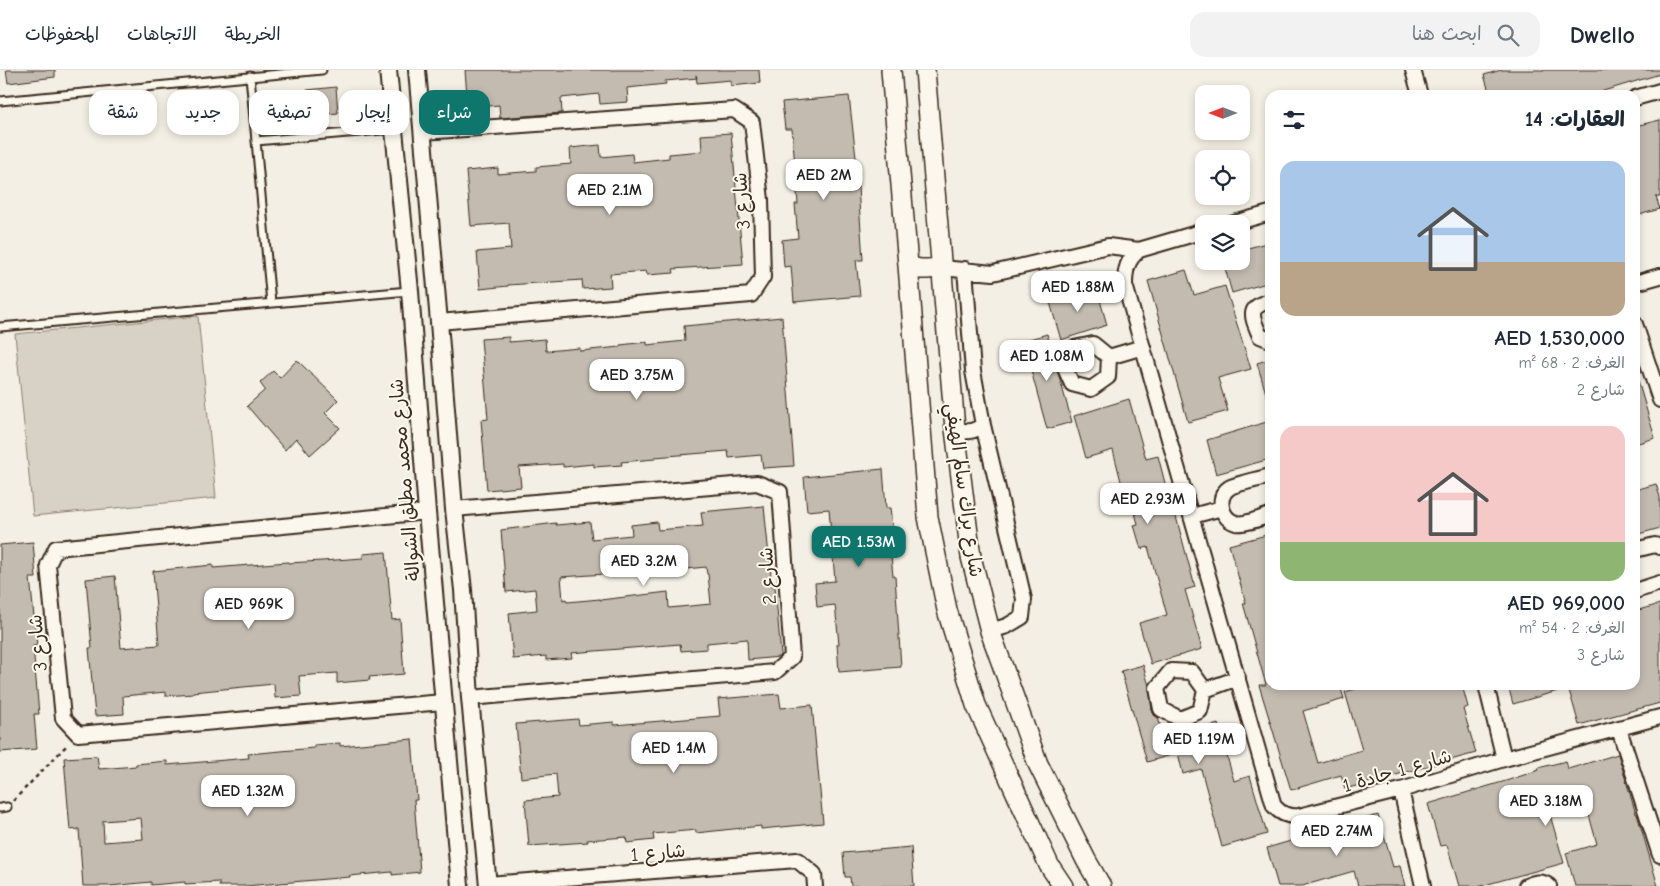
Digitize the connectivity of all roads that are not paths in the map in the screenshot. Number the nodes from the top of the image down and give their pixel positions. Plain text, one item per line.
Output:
1 (322, 70) edge
2 (388, 70) edge
3 (417, 70) edge
4 (891, 70) edge
5 (925, 70) edge
6 (1413, 70) edge
7 (250, 76) junction
8 (390, 90) edge
9 (1419, 90) edge
10 (419, 91) edge
11 (1660, 91) edge
12 (1640, 97) edge
13 (0, 101) edge
14 (490, 127) edge
15 (339, 134) edge
16 (395, 135) edge
17 (423, 135) edge
18 (256, 142) junction
19 (1265, 214) edge
20 (1250, 219) edge
21 (1195, 234) edge
22 (1139, 250) junction
23 (908, 265) junction
24 (942, 268) junction
25 (964, 269) junction
26 (1660, 276) edge
27 (1640, 282) edge
28 (410, 291) junction
29 (1265, 302) edge
30 (271, 303) junction
31 (440, 322) junction
32 (0, 327) edge
33 (1265, 339) edge
34 (1640, 339) edge
35 (1143, 347) junction
36 (1108, 357) dead end
37 (950, 377) junction
38 (917, 381) junction
39 (1659, 394) edge
40 (983, 425) junction
41 (955, 429) junction
42 (1265, 477) edge
43 (1222, 508) junction
44 (454, 509) junction
45 (426, 512) junction
46 (1192, 516) junction
47 (1265, 516) edge
48 (1660, 546) edge
49 (1640, 549) edge
50 (1660, 583) edge
51 (1640, 589) edge
52 (434, 590) junction
53 (463, 590) junction
54 (990, 631) junction
55 (465, 639) junction
56 (438, 642) junction
57 (1238, 678) junction
58 (1205, 690) dead end
59 (1487, 690) edge
60 (470, 698) junction
61 (443, 702) junction
62 (1660, 717) edge
63 (1619, 729) junction
64 (1504, 759) junction
65 (1401, 790) junction
66 (1660, 855) edge
67 (488, 885) edge
68 (460, 886) edge
69 (815, 886) edge
70 (1063, 886) edge
71 (1101, 886) edge
72 (1423, 886) edge
73 (1526, 886) edge
74 (1549, 886) edge

1 - 7 lane
2 - 8 street, شارع محمد مطلق الشوالة
3 - 10 street
4 - 23 main road, شارع براك سالم الهيفي
5 - 24 main road, شارع براك سالم الهيفي
6 - 9 street
7 - 13 lane
7 - 18 lane
11 - 12 street
14 - 31 street, شارع 3
15 - 18 lane
16 - 28 street, شارع محمد مطلق الشوالة
17 - 31 street
18 - 30 lane
19 - 20 street
21 - 22 street
22 - 25 street
22 - 35 street, شارع 1 جادة 1
23 - 24 main road
23 - 38 main road, شارع براك سالم الهيفي
24 - 25 street
24 - 37 main road, شارع براك سالم الهيفي
25 - 40 street
26 - 27 street
28 - 30 lane
28 - 45 street, شارع محمد مطلق الشوالة
29 - 33 street
30 - 32 lane
31 - 44 street
34 - 39 street
35 - 36 street
35 - 46 street, شارع 1 جادة 1
37 - 38 main road
37 - 41 main road, شارع براك سالم الهيفي
38 - 70 main road, شارع براك سالم الهيفي
40 - 41 street
40 - 54 street
41 - 54 main road, شارع براك سالم الهيفي
42 - 43 street
43 - 46 street
43 - 47 street
44 - 53 street
44 - 60 street, شارع 2
45 - 52 street, شارع محمد مطلق الشوالة
45 - 61 street, شارع 3
46 - 57 street, شارع 1 جادة 1
48 - 49 street
50 - 51 street
52 - 53 street
52 - 56 street, شارع محمد مطلق الشوالة
53 - 55 street
54 - 71 main road, شارع براك سالم الهيفي
55 - 56 street
55 - 60 street
56 - 61 street, شارع محمد مطلق الشوالة
57 - 58 street
57 - 65 street, شارع 1 جادة 1
59 - 64 street
60 - 67 street
61 - 68 street, شارع محمد مطلق الشوالة
62 - 63 street, شارع 1 جادة 1
63 - 64 street, شارع 1 جادة 1
63 - 66 street
64 - 65 street, شارع 1 جادة 1
65 - 72 street
67 - 69 street, شارع 1
73 - 74 street

